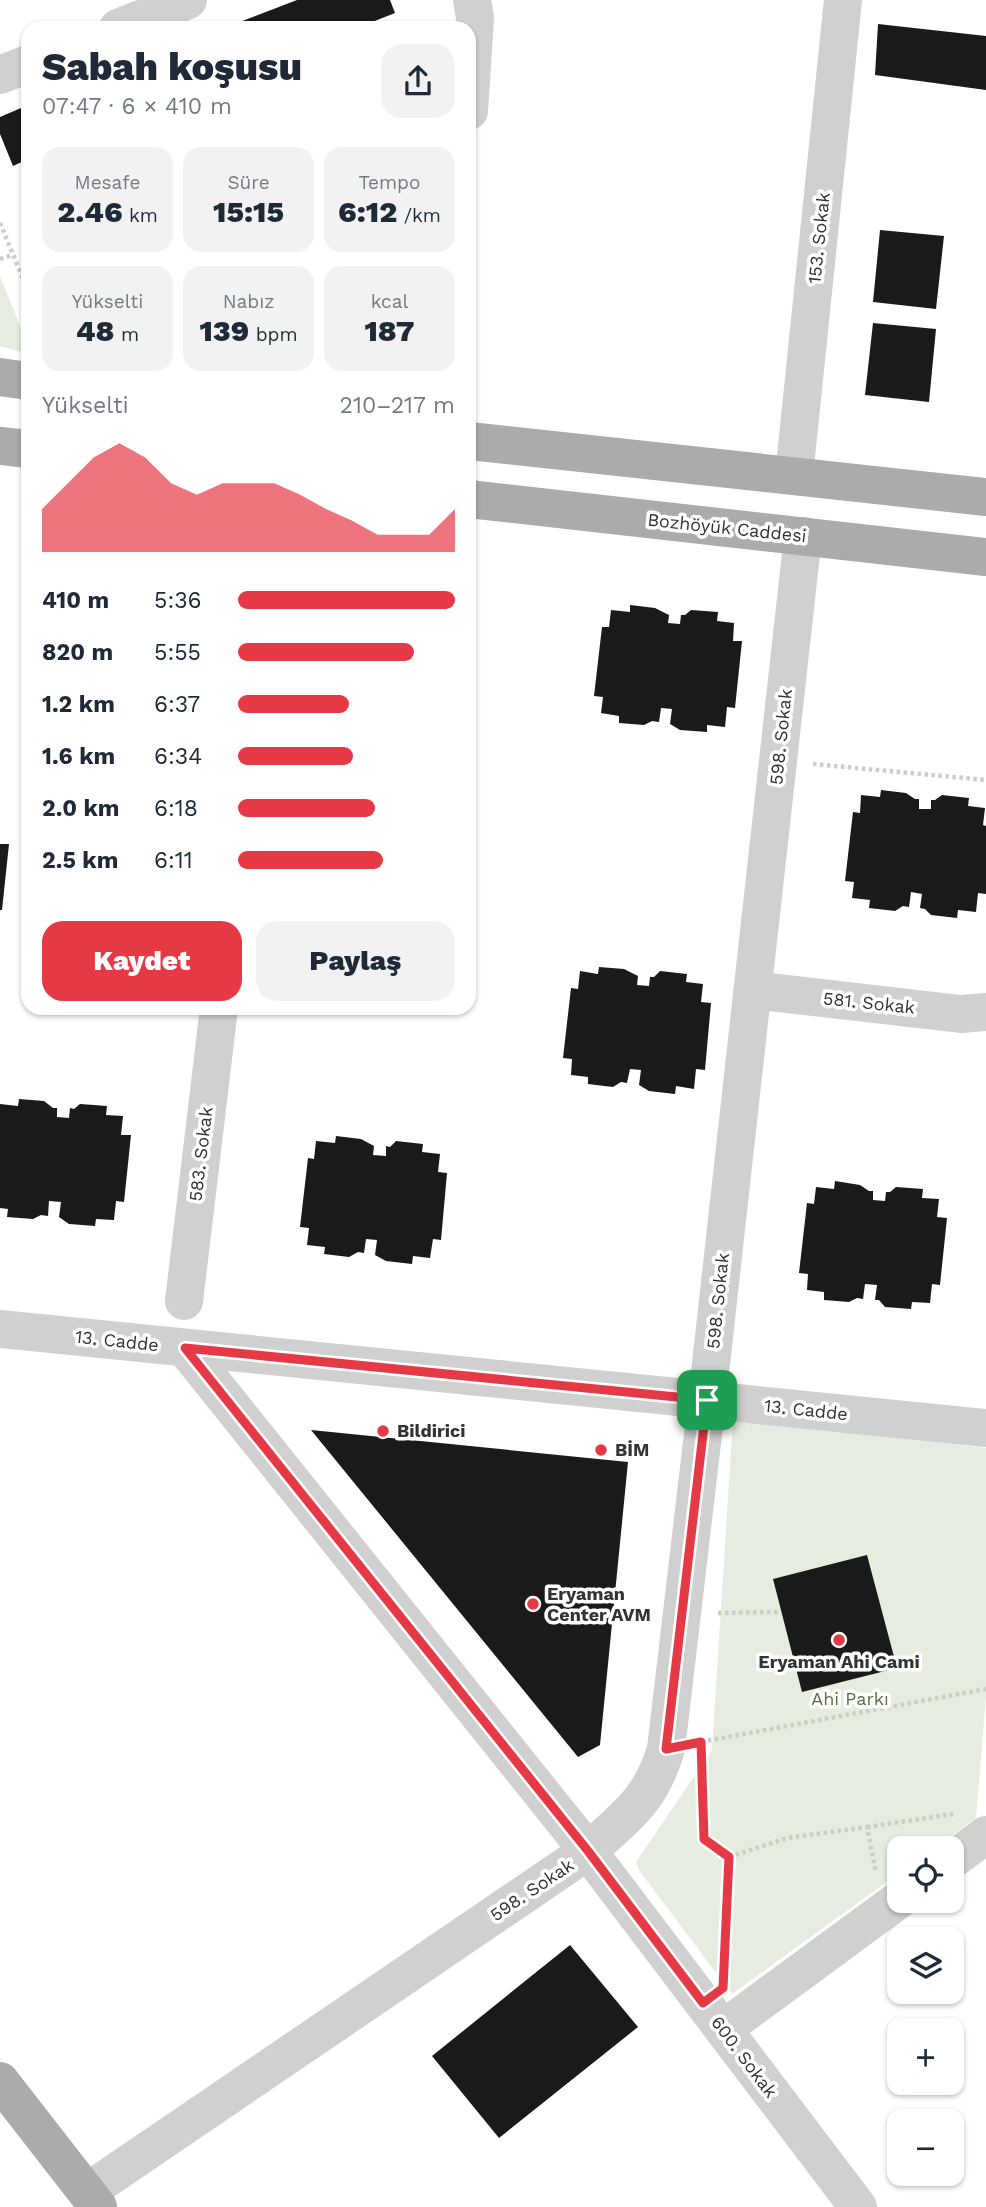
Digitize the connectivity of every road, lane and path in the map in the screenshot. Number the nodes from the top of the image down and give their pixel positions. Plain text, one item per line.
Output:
1 (188, 0) edge
2 (472, 0) edge
3 (843, 0) edge
4 (136, 21) edge
5 (475, 21) edge
6 (21, 67) edge
7 (0, 75) edge
8 (0, 223) edge
9 (13, 255) junction
10 (0, 258) edge
11 (21, 274) edge
12 (0, 377) edge
13 (21, 380) edge
14 (476, 442) edge
15 (0, 446) edge
16 (21, 448) edge
17 (794, 476) junction
18 (986, 497) edge
19 (476, 500) edge
20 (803, 536) junction
21 (986, 557) edge
22 (778, 761) junction
23 (986, 780) edge
24 (752, 990) junction
25 (986, 1012) edge
26 (218, 1015) edge
27 (184, 1301) dead end
28 (0, 1329) edge
29 (185, 1348) junction
30 (707, 1400) junction
31 (986, 1428) edge
32 (781, 1612) dead end
33 (682, 1614) junction
34 (986, 1689) edge
35 (684, 1753) junction
36 (955, 1814) dead end
37 (867, 1827) junction
38 (986, 1835) edge
39 (588, 1851) junction
40 (964, 1851) edge
41 (729, 1857) junction
42 (887, 1889) edge
43 (887, 1908) edge
44 (713, 2016) junction
45 (0, 2081) edge
46 (93, 2200) edge
47 (858, 2207) edge

1 - 4 street
2 - 5 street
3 - 17 street, 153. Sokak
6 - 7 street
8 - 9 path
9 - 10 path
9 - 11 path
12 - 13 main road
14 - 17 main road
15 - 16 main road
17 - 18 main road
19 - 20 main road, Bozhöyük Caddesi
20 - 21 main road, Bozhöyük Caddesi
20 - 22 street, 598. Sokak
22 - 23 path
22 - 24 street, 598. Sokak
24 - 25 street, 581. Sokak
24 - 30 street, 598. Sokak
26 - 27 street, 583. Sokak
28 - 29 street, 13. Cadde
29 - 30 street, 13. Cadde
29 - 39 street, 600. Sokak
30 - 31 street, 13. Cadde
30 - 33 street, 598. Sokak
32 - 33 path
33 - 35 street, 598. Sokak
34 - 35 path
35 - 39 street, 598. Sokak
35 - 41 path
36 - 37 path
37 - 41 path
37 - 42 path
38 - 40 street
39 - 44 street, 600. Sokak
39 - 46 street, 598. Sokak
41 - 44 path
43 - 44 street
44 - 47 street, 600. Sokak
45 - 46 main road

